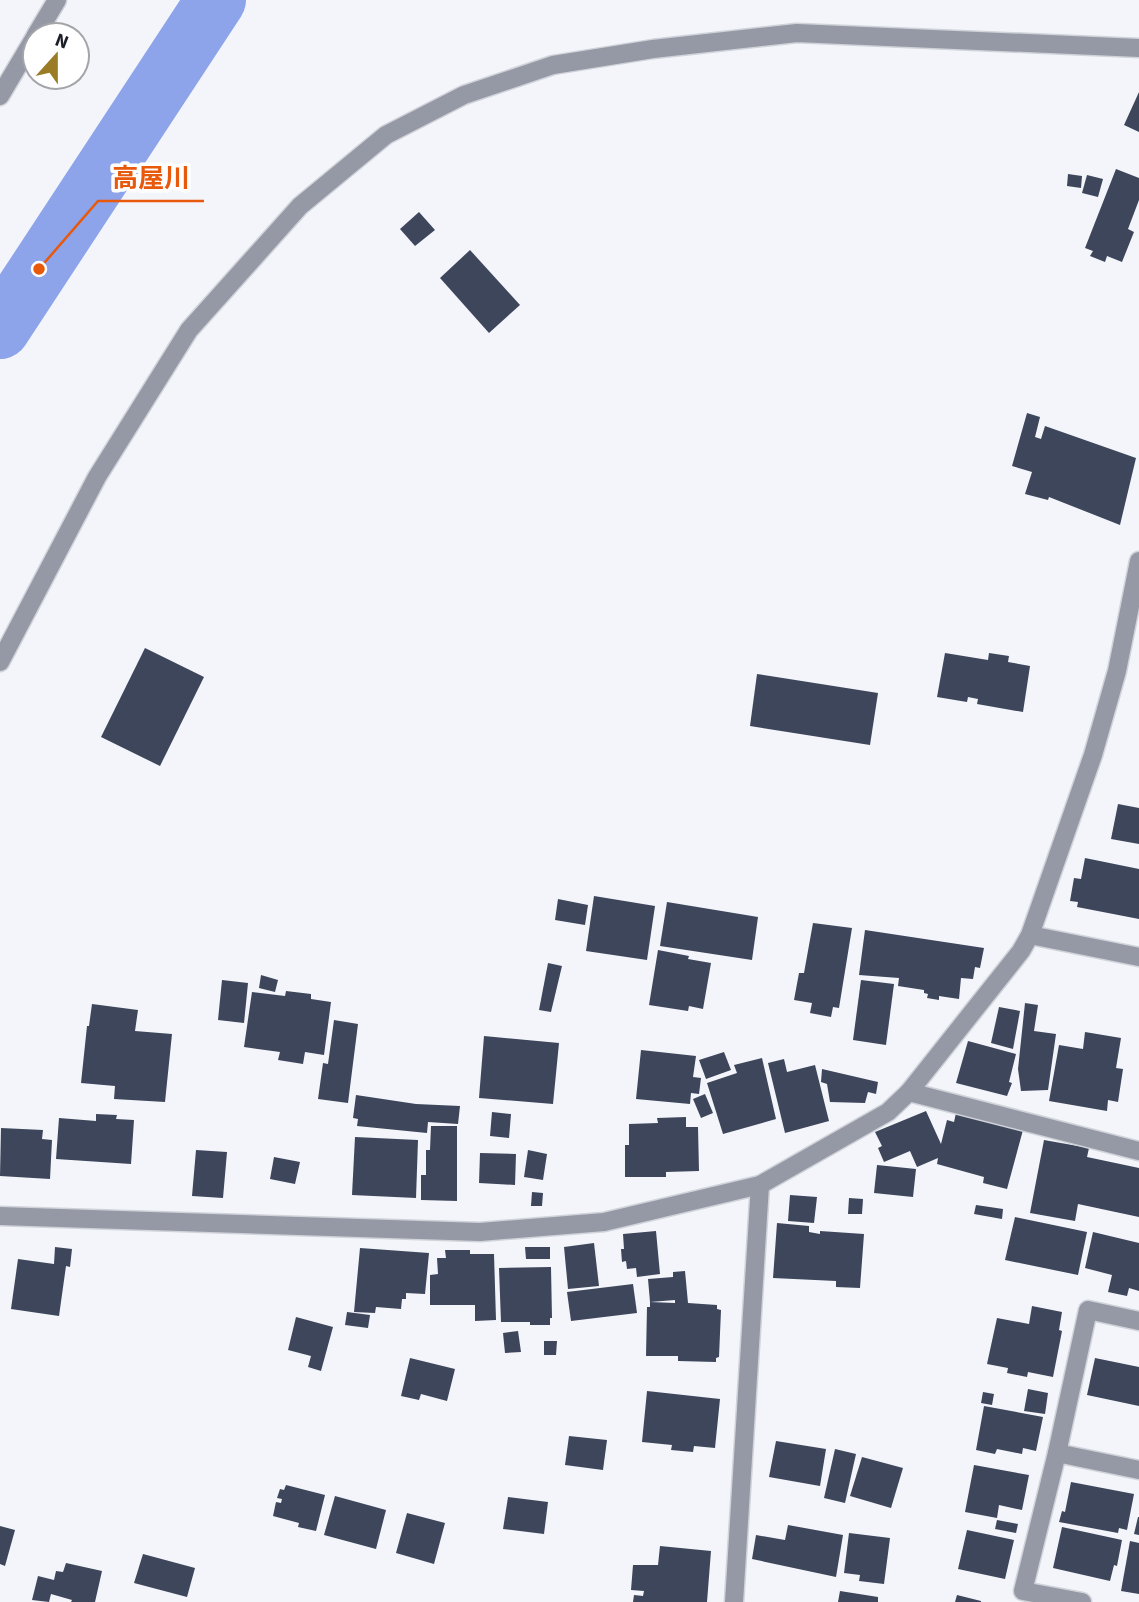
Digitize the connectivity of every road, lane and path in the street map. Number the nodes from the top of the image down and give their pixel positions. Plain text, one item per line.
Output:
1 (57, 0) edge
2 (45, 21) edge
3 (1139, 48) edge
4 (21, 61) edge
5 (0, 96) edge
6 (1139, 561) edge
7 (0, 662) edge
8 (1030, 935) junction
9 (1139, 957) edge
10 (909, 1092) junction
11 (1139, 1151) edge
12 (760, 1185) junction
13 (0, 1216) edge
14 (1139, 1321) edge
15 (1057, 1453) junction
16 (1139, 1470) edge
17 (734, 1602) edge
18 (1082, 1602) edge

1 - 2 street
3 - 7 street
4 - 5 street
6 - 8 street
8 - 9 street
8 - 10 street
10 - 11 street
10 - 12 street
12 - 13 street
12 - 17 street
14 - 15 street
15 - 16 street
15 - 18 street

